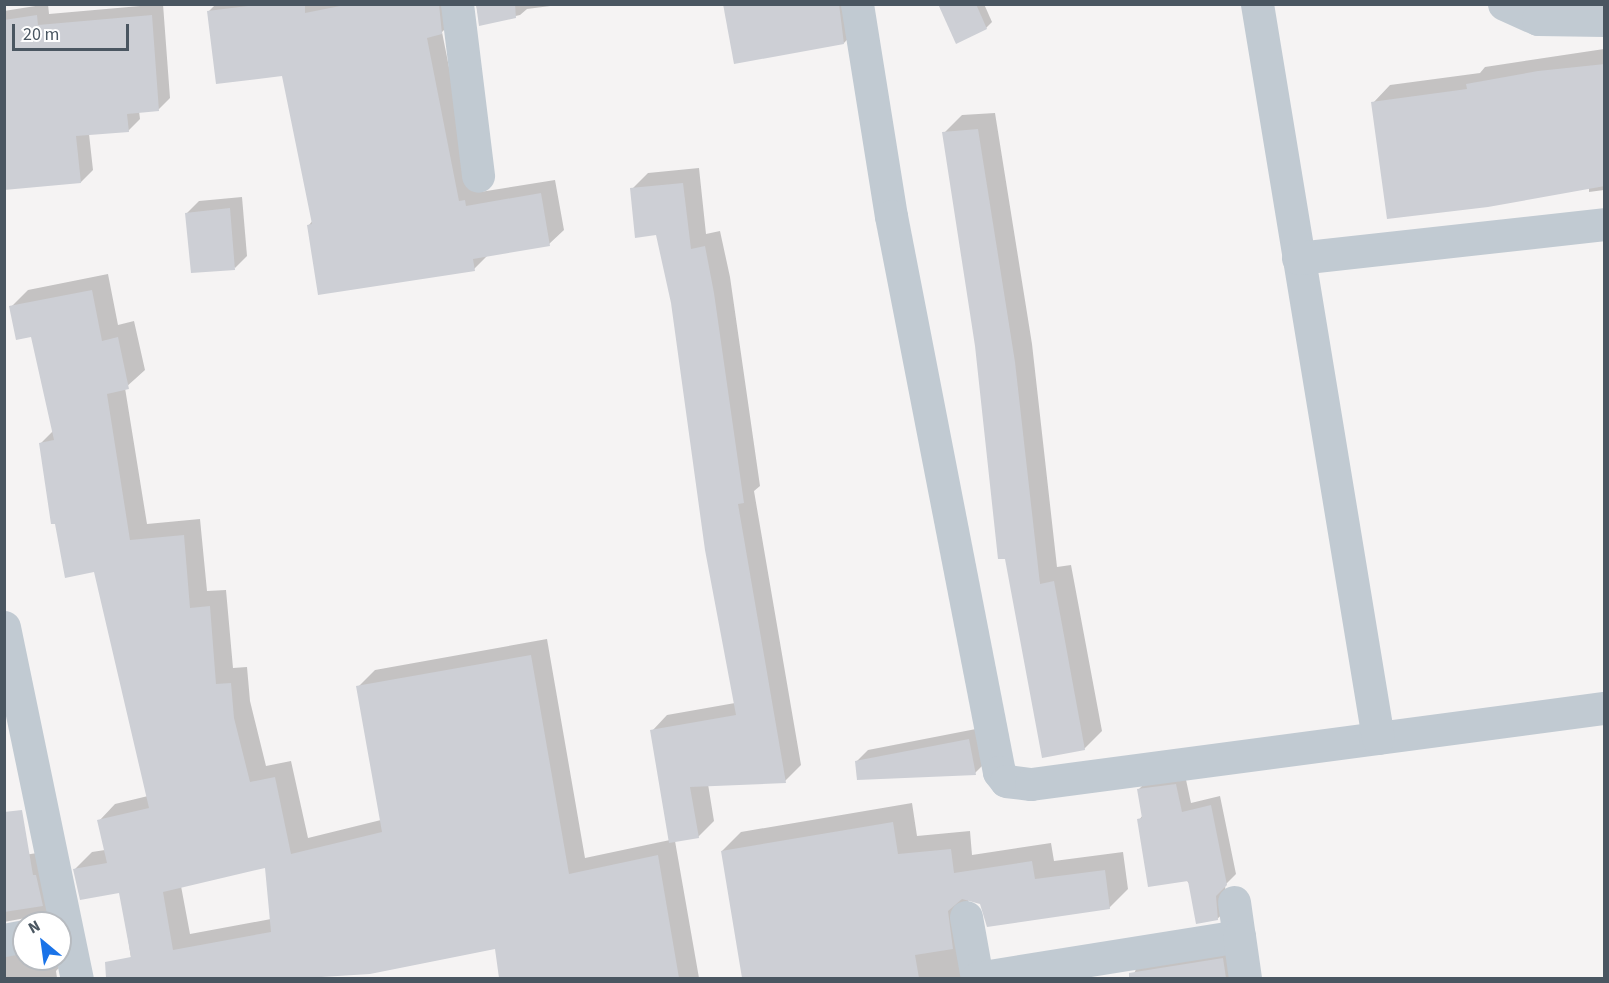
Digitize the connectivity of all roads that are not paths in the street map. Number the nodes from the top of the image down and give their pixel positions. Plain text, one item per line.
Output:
1 (457, 4) edge
2 (857, 4) edge
3 (1257, 4) edge
4 (1504, 4) edge
5 (1605, 20) edge
6 (478, 176) dead end
7 (1605, 224) edge
8 (1298, 258) junction
9 (4, 627) edge
10 (1605, 708) edge
11 (1378, 738) junction
12 (1234, 902) dead end
13 (59, 911) edge
14 (966, 917) dead end
15 (1239, 936) junction
16 (72, 960) edge
17 (77, 978) edge
18 (977, 978) edge
19 (1245, 978) edge

1 - 6 street
2 - 11 street
3 - 8 street
4 - 5 street
7 - 8 street
8 - 11 street
9 - 13 street
10 - 11 street
12 - 15 street
14 - 18 street
15 - 18 street
15 - 19 street
16 - 17 street

